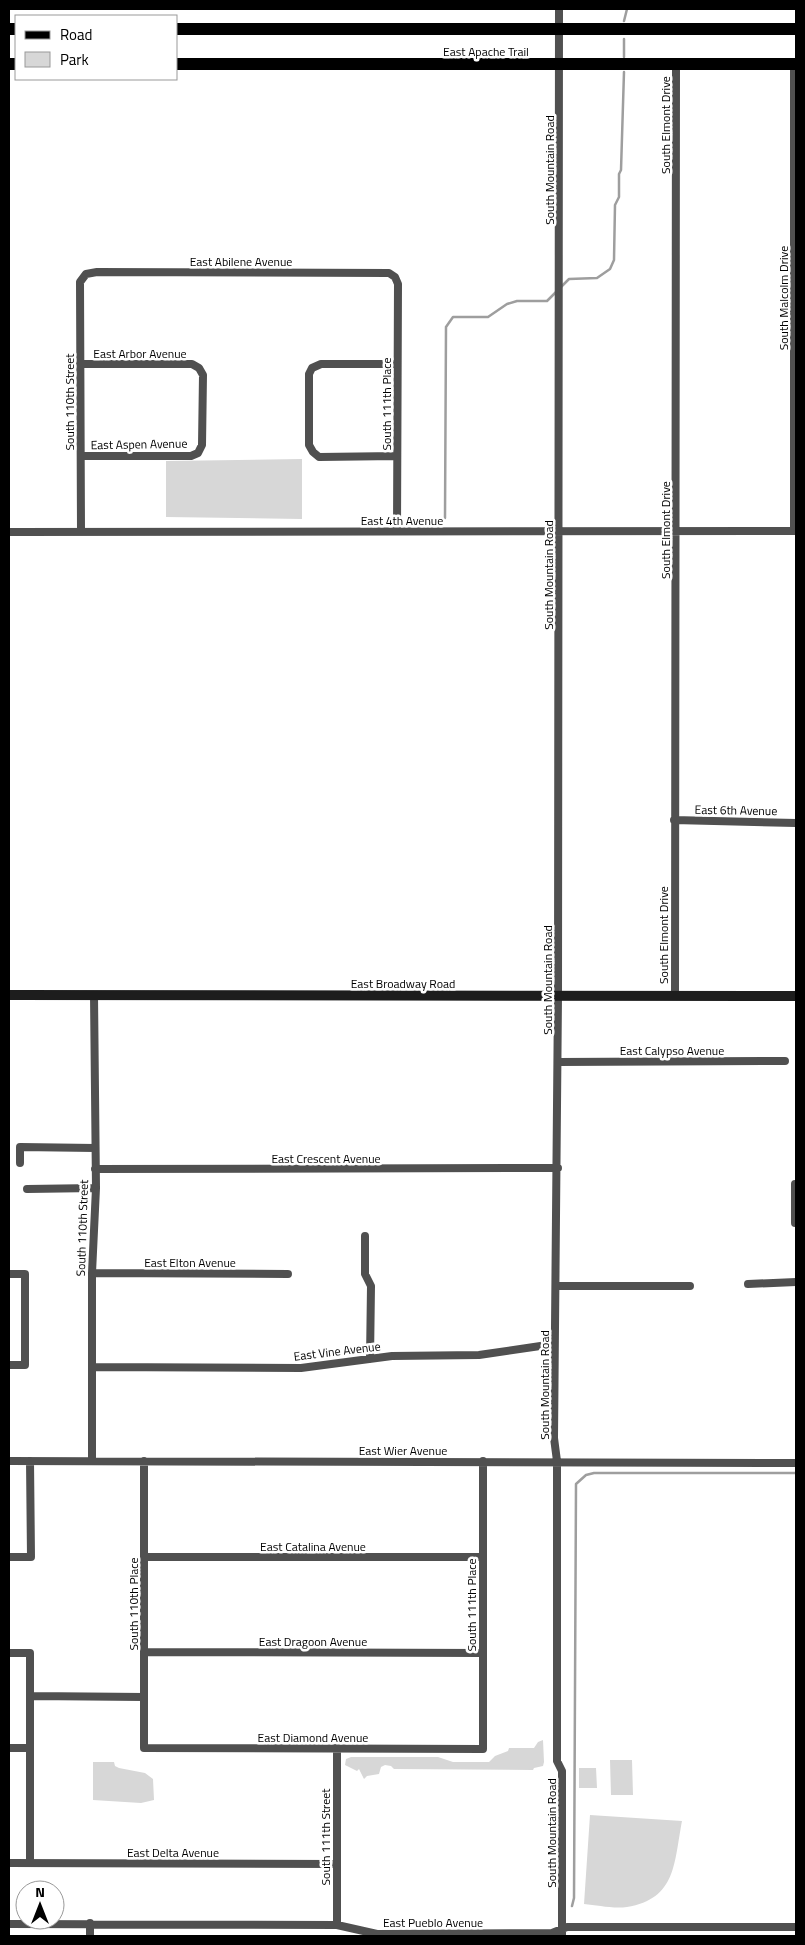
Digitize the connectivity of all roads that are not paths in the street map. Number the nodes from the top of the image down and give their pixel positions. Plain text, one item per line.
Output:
1 (560, 9) edge
2 (178, 29) edge
3 (560, 29) junction
4 (796, 29) edge
5 (178, 64) edge
6 (561, 64) junction
7 (795, 64) edge
8 (676, 65) junction
9 (86, 274) joint
10 (396, 277) joint
11 (80, 364) junction
12 (396, 364) junction
13 (198, 453) joint
14 (81, 456) junction
15 (397, 456) junction
16 (397, 531) junction
17 (560, 531) junction
18 (795, 531) edge
19 (9, 532) edge
20 (81, 532) junction
21 (676, 532) junction
22 (674, 820) junction
23 (796, 823) edge
24 (9, 995) edge
25 (94, 995) junction
26 (558, 996) junction
27 (675, 996) junction
28 (796, 996) edge
29 (785, 1061) dead end
30 (558, 1062) junction
31 (95, 1148) junction
32 (20, 1164) dead end
33 (558, 1168) junction
34 (95, 1169) junction
35 (795, 1184) edge
36 (96, 1188) junction
37 (27, 1189) dead end
38 (795, 1223) dead end
39 (365, 1236) dead end
40 (92, 1273) junction
41 (9, 1274) edge
42 (288, 1274) dead end
43 (796, 1282) edge
44 (748, 1284) dead end
45 (556, 1286) junction
46 (690, 1286) dead end
47 (554, 1344) junction
48 (370, 1359) junction
49 (9, 1365) edge
50 (92, 1366) junction
51 (9, 1461) edge
52 (30, 1461) junction
53 (92, 1461) junction
54 (144, 1461) junction
55 (483, 1461) junction
56 (556, 1461) junction
57 (796, 1463) edge
58 (9, 1557) edge
59 (144, 1557) junction
60 (482, 1557) junction
61 (144, 1652) junction
62 (9, 1653) edge
63 (482, 1653) junction
64 (30, 1696) junction
65 (144, 1697) junction
66 (9, 1748) edge
67 (30, 1748) junction
68 (144, 1748) joint
69 (336, 1748) junction
70 (483, 1749) joint
71 (9, 1863) edge
72 (30, 1863) junction
73 (336, 1864) junction
74 (90, 1923) junction
75 (9, 1924) edge
76 (337, 1925) junction
77 (796, 1926) edge
78 (562, 1933) edge
79 (90, 1936) edge

1 - 3 street, South Mountain Road
2 - 3 main road, East Apache Trail
3 - 4 main road, East Apache Trail
3 - 6 street, South Mountain Road
5 - 6 main road, East Apache Trail
6 - 8 main road, East Apache Trail
6 - 17 street, South Mountain Road
7 - 8 main road, East Apache Trail
7 - 18 street, South Malcolm Drive
8 - 21 street, South Elmont Drive
9 - 10 street, East Abilene Avenue
9 - 11 street, South 110th Street
10 - 12 street, South 111th Place
11 - 13 street, East Arbor Avenue
11 - 14 street, South 110th Street
12 - 15 street, South 111th Place
12 - 15 street
13 - 14 street, East Aspen Avenue
14 - 20 street, South 110th Street
15 - 16 street, South 111th Place
16 - 17 street, East 4th Avenue
16 - 20 street, East 4th Avenue
17 - 21 street, East 4th Avenue
17 - 26 street, South Mountain Road
18 - 21 street, East 4th Avenue
19 - 20 street, East 4th Avenue
21 - 22 street, South Elmont Drive
22 - 23 street, East 6th Avenue
22 - 27 street, South Elmont Drive
24 - 25 main road, East Broadway Road
25 - 26 main road, East Broadway Road
25 - 31 street, South 110th Street
26 - 27 main road, East Broadway Road
26 - 30 street, South Mountain Road
27 - 28 main road, East Broadway Road
29 - 30 street, East Calypso Avenue
30 - 33 street, South Mountain Road
31 - 32 street
31 - 34 street, South 110th Street
33 - 34 street, East Crescent Avenue
33 - 45 street, South Mountain Road
34 - 36 street, South 110th Street
35 - 38 street
36 - 37 street
36 - 40 street, South 110th Street
39 - 48 street
40 - 42 street, East Elton Avenue
40 - 50 street, South 110th Street
41 - 49 street
43 - 44 street
45 - 46 street
45 - 47 street, South Mountain Road
47 - 48 street, East Vine Avenue
47 - 56 street, South Mountain Road
48 - 50 street, East Vine Avenue
50 - 53 street, South 110th Street
51 - 52 street, East Wier Avenue
52 - 53 street, East Wier Avenue
52 - 58 street
53 - 54 street, East Wier Avenue
54 - 55 street, East Wier Avenue
54 - 59 street, South 110th Place
55 - 56 street, East Wier Avenue
55 - 60 street, South 111th Place
56 - 57 street, East Wier Avenue
56 - 78 street, South Mountain Road
59 - 60 street, East Catalina Avenue
59 - 61 street, South 110th Place
60 - 63 street, South 111th Place
61 - 63 street, East Dragoon Avenue
61 - 65 street, South 110th Place
62 - 64 street
63 - 70 street, South 111th Place
64 - 65 street
64 - 67 street
65 - 68 street, South 110th Place
66 - 67 street
67 - 72 street
68 - 69 street, East Diamond Avenue
69 - 70 street, East Diamond Avenue
69 - 73 street, South 111th Street
71 - 72 street, East Delta Avenue
72 - 73 street, East Delta Avenue
73 - 76 street, South 111th Street
74 - 75 street, East Pueblo Avenue
74 - 76 street, East Pueblo Avenue
74 - 79 street
76 - 78 street, East Pueblo Avenue
77 - 78 street, East Pueblo Avenue

